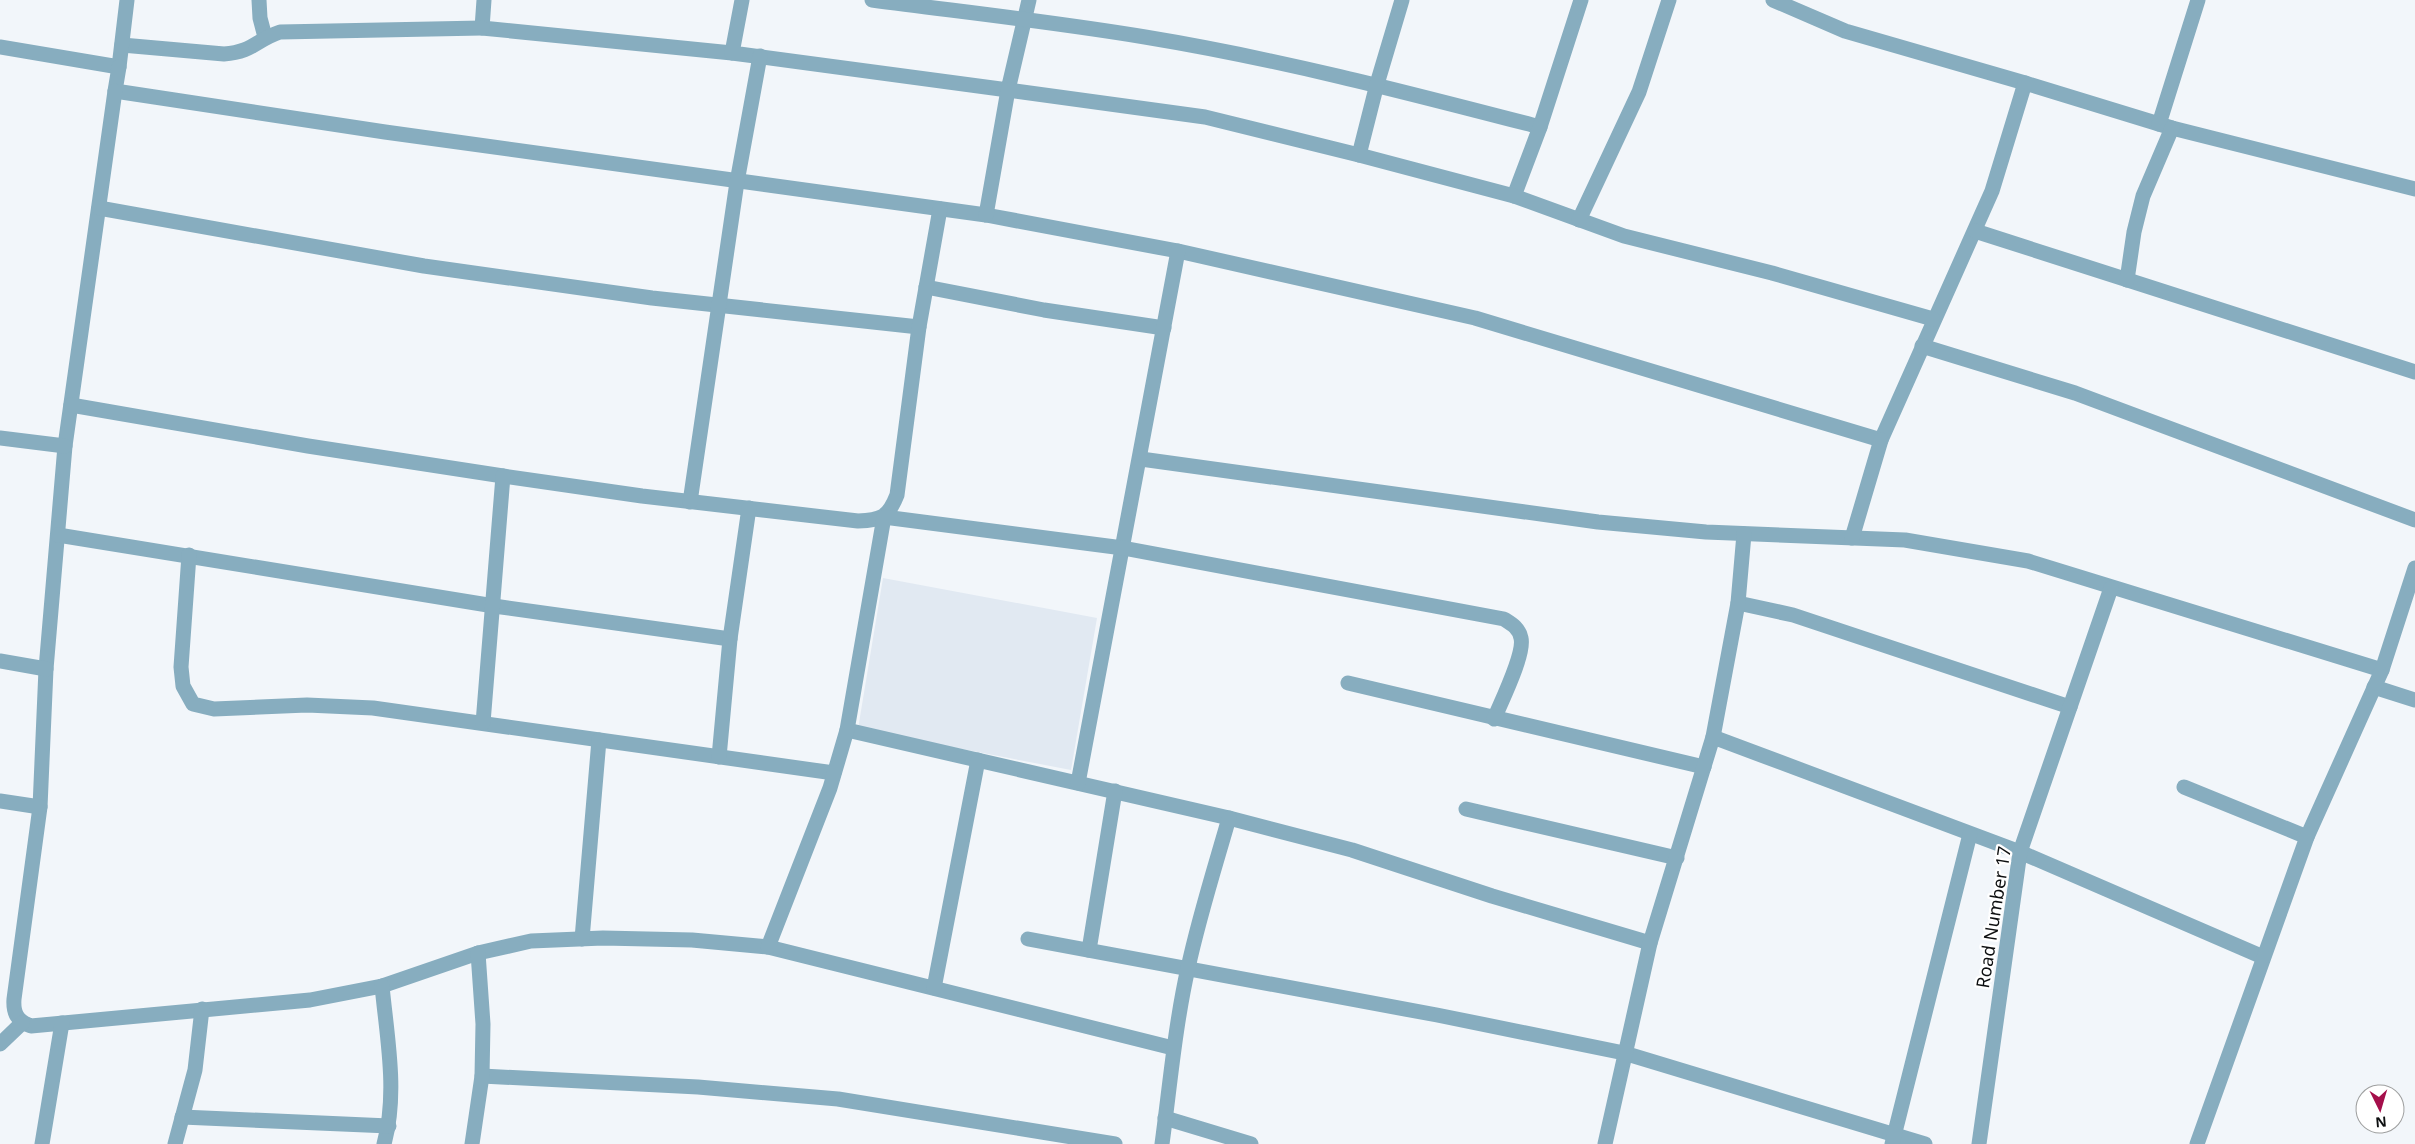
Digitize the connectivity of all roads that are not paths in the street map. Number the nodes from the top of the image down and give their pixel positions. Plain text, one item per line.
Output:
1 (127, 0) edge
2 (259, 0) edge
3 (484, 0) edge
4 (742, 0) edge
5 (872, 0) edge
6 (1029, 0) edge
7 (1402, 0) edge
8 (1581, 0) edge
9 (1669, 0) edge
10 (1773, 0) edge
11 (2198, 0) edge
12 (1024, 20) junction
13 (482, 28) junction
14 (266, 37) junction
15 (122, 45) junction
16 (0, 47) edge
17 (732, 53) junction
18 (760, 56) junction
19 (119, 67) junction
20 (2025, 83) junction
21 (1376, 84) junction
22 (1008, 90) junction
23 (116, 91) junction
24 (2166, 126) junction
25 (1540, 127) junction
26 (1359, 154) junction
27 (739, 180) junction
28 (2415, 188) edge
29 (1514, 196) junction
30 (99, 208) junction
31 (940, 208) junction
32 (986, 215) junction
33 (1579, 220) junction
34 (1975, 231) junction
35 (1178, 251) junction
36 (2127, 280) junction
37 (926, 287) junction
38 (720, 306) junction
39 (1933, 320) junction
40 (919, 327) junction
41 (1164, 328) junction
42 (1922, 346) junction
43 (2415, 372) edge
44 (71, 405) junction
45 (0, 438) edge
46 (1881, 440) junction
47 (65, 446) junction
48 (1140, 459) junction
49 (503, 476) junction
50 (690, 502) junction
51 (749, 508) junction
52 (884, 517) junction
53 (2415, 520) edge
54 (1744, 534) junction
55 (58, 535) junction
56 (1852, 538) junction
57 (1123, 548) junction
58 (189, 555) junction
59 (2415, 568) edge
60 (2111, 588) junction
61 (1738, 603) junction
62 (494, 606) junction
63 (730, 639) junction
64 (0, 660) edge
65 (46, 669) junction
66 (2382, 670) junction
67 (1348, 683) dead end
68 (2374, 688) junction
69 (2415, 700) edge
70 (2070, 707) junction
71 (1494, 719) junction
72 (483, 723) junction
73 (847, 730) junction
74 (1713, 738) junction
75 (599, 740) junction
76 (718, 756) junction
77 (978, 760) junction
78 (1704, 766) junction
79 (834, 773) junction
80 (1078, 783) junction
81 (2184, 787) dead end
82 (1115, 792) junction
83 (0, 801) edge
84 (40, 807) junction
85 (1466, 809) dead end
86 (1229, 818) junction
87 (1970, 834) junction
88 (2307, 838) junction
89 (2020, 852) junction
90 (1677, 858) junction
91 (1028, 938) dead end
92 (582, 939) junction
93 (1650, 943) junction
94 (768, 947) junction
95 (1089, 950) junction
96 (478, 953) junction
97 (2263, 957) junction
98 (1188, 969) junction
99 (382, 986) junction
100 (934, 988) junction
101 (202, 1009) junction
102 (22, 1023) junction
103 (62, 1023) junction
104 (0, 1044) edge
105 (1173, 1048) junction
106 (1624, 1053) junction
107 (482, 1076) junction
108 (182, 1117) junction
109 (1165, 1118) junction
110 (389, 1126) junction
111 (1893, 1138) edge
112 (42, 1144) edge
113 (175, 1144) edge
114 (384, 1144) edge
115 (472, 1144) edge
116 (1115, 1144) edge
117 (1162, 1144) edge
118 (1251, 1144) edge
119 (1605, 1144) edge
120 (1926, 1144) edge
121 (1980, 1144) edge
122 (2197, 1144) edge

1 - 15 street
2 - 14 street
3 - 13 street
4 - 17 street
5 - 12 street
6 - 12 street
7 - 21 street
8 - 25 street
9 - 33 street
10 - 20 street
11 - 24 street
12 - 21 street
12 - 22 street
13 - 14 street
13 - 17 street
14 - 15 street
15 - 19 street
16 - 19 street
17 - 18 street
18 - 22 street
18 - 27 street
19 - 23 street
20 - 24 street
20 - 34 street
21 - 25 street
21 - 26 street
22 - 26 street
22 - 32 street
23 - 27 street
23 - 30 street
24 - 28 street
24 - 36 street
25 - 29 street
26 - 29 street
27 - 31 street
27 - 38 street
29 - 33 street
30 - 38 street
30 - 44 street
31 - 32 street
31 - 37 street
32 - 35 street
33 - 39 street
34 - 36 street
34 - 39 street
35 - 41 street
35 - 46 street
36 - 43 street
37 - 40 street
37 - 41 street
38 - 40 street
38 - 50 street
39 - 42 street
40 - 52 street
41 - 48 street
42 - 46 street
42 - 53 street
44 - 47 street
44 - 49 street
45 - 47 street
46 - 56 street
47 - 55 street
48 - 54 street
48 - 57 street
49 - 50 street
49 - 62 street
50 - 51 street
51 - 52 street
51 - 63 street
52 - 57 street
52 - 73 street
54 - 56 street
54 - 61 street
55 - 58 street
55 - 65 street
56 - 60 street
57 - 71 street
57 - 80 street
58 - 62 street
58 - 72 street
59 - 66 street
60 - 66 street
60 - 70 street, Road Number 17
61 - 70 street
61 - 74 street
62 - 63 street
62 - 72 street
63 - 76 street
64 - 65 street
65 - 84 street
66 - 68 street
67 - 71 street
68 - 69 street
68 - 88 street
70 - 89 street, Road Number 17
71 - 78 street
72 - 75 street
73 - 77 street
73 - 79 street
74 - 78 street
74 - 87 street
75 - 76 street
75 - 92 street
76 - 79 street
77 - 80 street
77 - 100 street
78 - 90 street
79 - 94 street
80 - 82 street
81 - 88 street
82 - 86 street
82 - 95 street
83 - 84 street
84 - 102 street
85 - 90 street
86 - 93 street
86 - 98 street
87 - 89 street
87 - 111 street
88 - 97 street
89 - 97 street
89 - 121 street, Road Number 17
90 - 93 street
91 - 95 street
92 - 94 street
92 - 96 street
93 - 106 street
94 - 100 street
95 - 98 street
96 - 99 street
96 - 107 street
97 - 122 street
98 - 105 street
98 - 106 street
99 - 101 street
99 - 110 street
100 - 105 street
101 - 103 street
101 - 108 street
102 - 103 street
102 - 104 street
103 - 112 street
105 - 109 street
106 - 111 street
106 - 119 street
107 - 115 street
107 - 116 street
108 - 110 street
108 - 113 street
109 - 117 street
109 - 118 street
110 - 114 street
111 - 120 street

